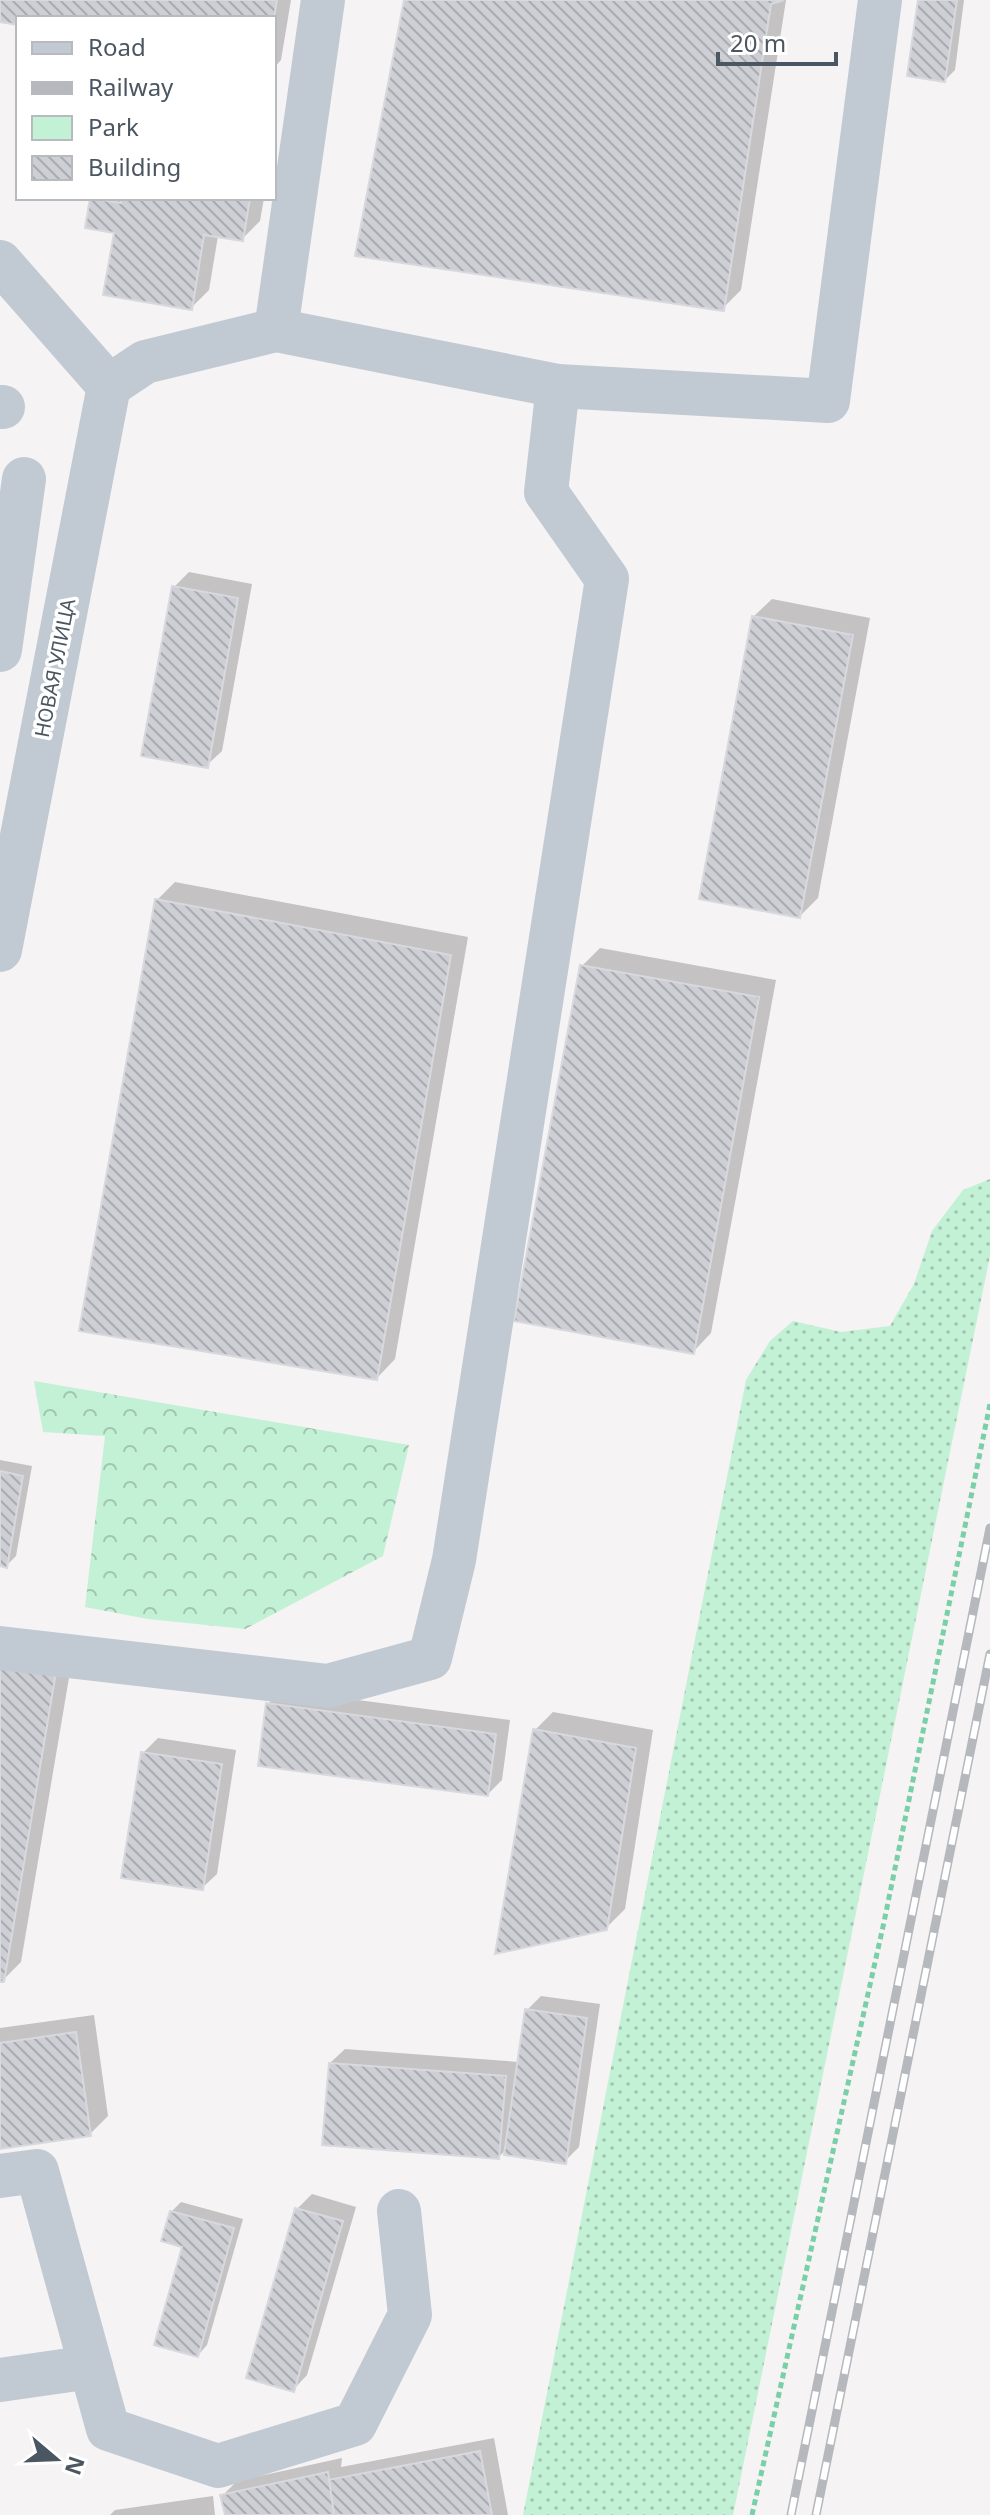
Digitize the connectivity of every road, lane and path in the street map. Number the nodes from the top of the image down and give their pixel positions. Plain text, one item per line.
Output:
1 (323, 0) edge
2 (880, 0) edge
3 (0, 262) edge
4 (276, 330) junction
5 (109, 386) junction
6 (558, 386) junction
7 (24, 479) dead end
8 (0, 650) edge
9 (0, 950) edge
10 (990, 1404) edge
11 (0, 1648) edge
12 (0, 2176) edge
13 (399, 2211) dead end
14 (91, 2367) junction
15 (0, 2380) edge
16 (752, 2515) edge

1 - 4 street
2 - 6 street
3 - 5 street
4 - 5 street
4 - 6 street
5 - 9 street, НОВАЯ УЛИЦА
6 - 11 street
7 - 8 street
10 - 16 path
12 - 14 street
13 - 14 street
14 - 15 street

